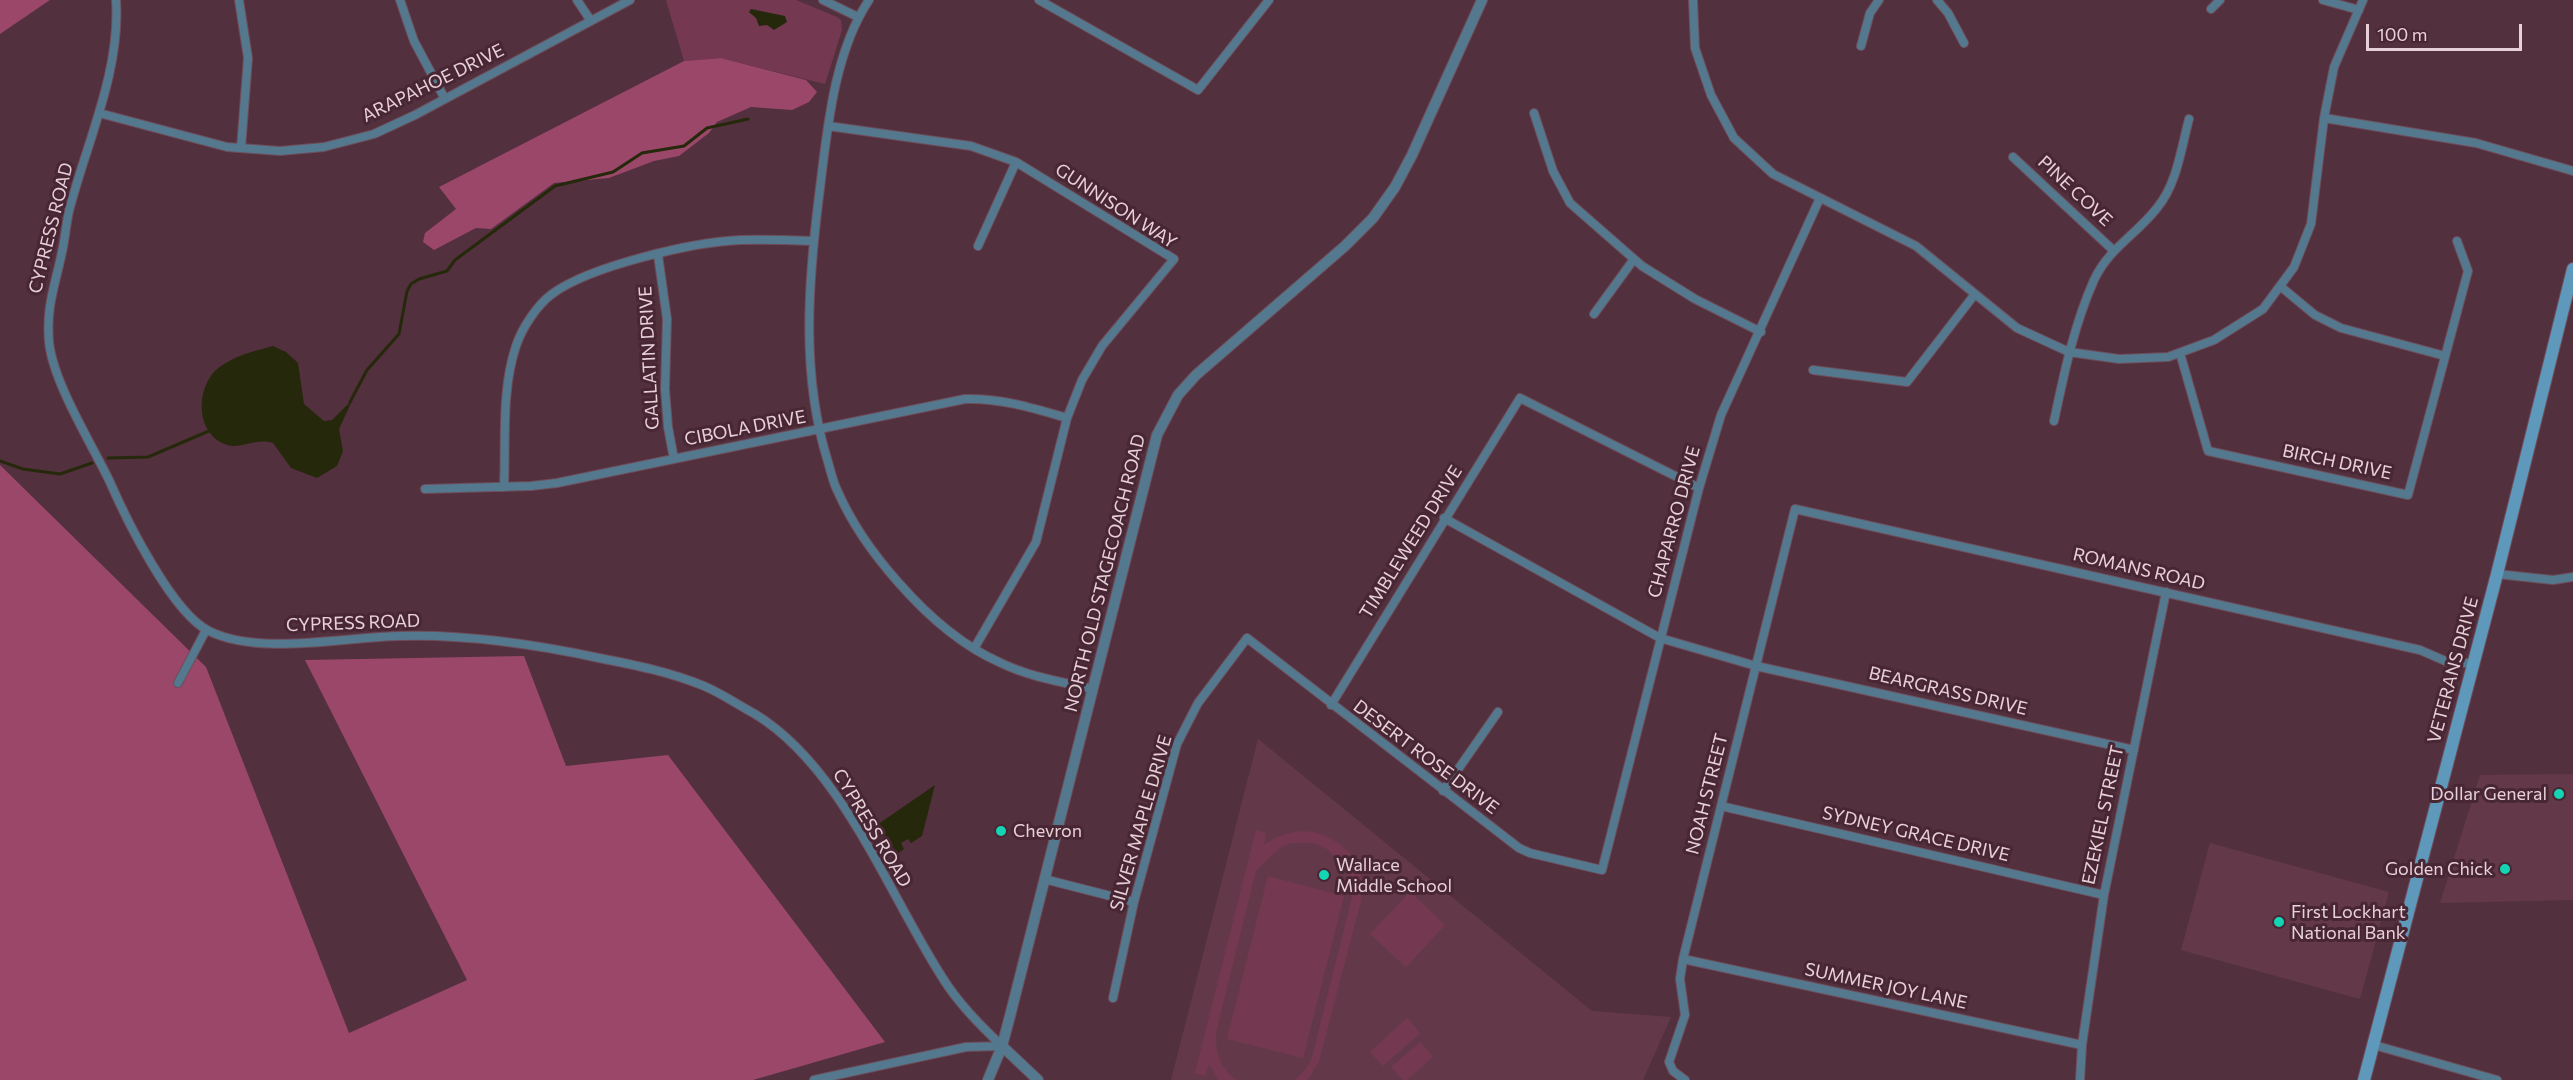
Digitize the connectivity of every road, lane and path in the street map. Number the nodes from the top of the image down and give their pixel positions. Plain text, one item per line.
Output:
1 (116, 0) edge
2 (239, 0) edge
3 (400, 0) edge
4 (577, 0) edge
5 (630, 0) edge
6 (823, 0) edge
7 (869, 0) edge
8 (1039, 0) edge
9 (1269, 0) edge
10 (1482, 0) edge
11 (1693, 0) edge
12 (1879, 0) edge
13 (1937, 0) edge
14 (2220, 0) edge
15 (2323, 0) edge
16 (2363, 0) edge
17 (2211, 9) dead end
18 (2359, 10) junction
19 (858, 17) junction
20 (591, 21) junction
21 (1964, 43) dead end
22 (1861, 46) dead end
23 (444, 99) junction
24 (99, 113) junction
25 (1534, 113) dead end
26 (2324, 118) junction
27 (2189, 119) dead end
28 (828, 126) junction
29 (242, 148) junction
30 (2013, 157) dead end
31 (1016, 162) junction
32 (2573, 171) edge
33 (1820, 198) junction
34 (813, 241) junction
35 (2457, 241) dead end
36 (978, 246) dead end
37 (2113, 250) junction
38 (658, 255) junction
39 (1634, 259) junction
40 (2573, 269) edge
41 (2280, 286) junction
42 (1975, 294) junction
43 (1594, 314) dead end
44 (1761, 332) junction
45 (2069, 352) junction
46 (2180, 353) junction
47 (2445, 356) junction
48 (1814, 370) dead end
49 (1067, 418) junction
50 (2054, 421) dead end
51 (818, 430) junction
52 (674, 459) junction
53 (504, 487) junction
54 (1699, 488) junction
55 (425, 489) dead end
56 (1795, 509) joint
57 (1444, 518) junction
58 (2498, 574) junction
59 (2573, 577) edge
60 (2166, 592) junction
61 (206, 630) junction
62 (1247, 638) joint
63 (1660, 638) junction
64 (975, 647) junction
65 (2474, 663) junction
66 (1756, 666) junction
67 (178, 683) dead end
68 (1093, 689) junction
69 (1331, 705) junction
70 (1498, 712) dead end
71 (2133, 750) junction
72 (1443, 791) junction
73 (1721, 806) junction
74 (1602, 870) joint
75 (1044, 879) junction
76 (2104, 895) junction
77 (1134, 902) junction
78 (1683, 959) junction
79 (1113, 998) dead end
80 (2082, 1045) junction
81 (2374, 1045) junction
82 (1002, 1047) junction
83 (814, 1080) edge
84 (988, 1080) edge
85 (1038, 1080) edge
86 (1685, 1080) edge
87 (2080, 1080) edge
88 (2364, 1080) edge
89 (2498, 1080) edge

1 - 24 street, CYPRESS ROAD
2 - 29 street
3 - 23 street
4 - 20 street
5 - 20 street, ARAPAHOE DRIVE
6 - 19 street
7 - 19 street
8 - 9 street
10 - 68 street, NORTH OLD STAGECOACH ROAD
11 - 33 street
12 - 22 street
13 - 21 street
14 - 17 street
15 - 18 street
16 - 18 street
18 - 26 street
19 - 28 street
20 - 23 street, ARAPAHOE DRIVE
23 - 29 street, ARAPAHOE DRIVE
24 - 29 street, ARAPAHOE DRIVE
24 - 61 street, CYPRESS ROAD
25 - 39 street
26 - 32 street
26 - 41 street
27 - 37 street
28 - 31 street, GUNNISON WAY
28 - 34 street
30 - 37 street, PINE COVE
31 - 36 street
31 - 49 street, GUNNISON WAY
33 - 42 street
33 - 44 street, CHAPARRO DRIVE
34 - 38 street
34 - 51 street
35 - 47 street, BIRCH DRIVE
37 - 45 street
38 - 52 street, GALLATIN DRIVE
38 - 53 street
39 - 43 street
39 - 44 street
40 - 58 main road, VETERANS DRIVE
41 - 46 street
41 - 47 street
42 - 45 street
42 - 48 street
44 - 54 street, CHAPARRO DRIVE
45 - 46 street
45 - 50 street
46 - 47 street, BIRCH DRIVE
49 - 51 street, CIBOLA DRIVE
49 - 64 street, GUNNISON WAY
51 - 52 street, CIBOLA DRIVE
51 - 64 street
52 - 53 street, CIBOLA DRIVE
53 - 55 street, CIBOLA DRIVE
54 - 57 street, TIMBLEWEED DRIVE
54 - 63 street, CHAPARRO DRIVE
56 - 60 street, ROMANS ROAD
56 - 66 street, NOAH STREET
57 - 63 street
57 - 69 street, TIMBLEWEED DRIVE
58 - 59 street
58 - 65 main road, VETERANS DRIVE
60 - 65 street, ROMANS ROAD
60 - 71 street, EZEKIEL STREET
61 - 67 street
61 - 82 street, CYPRESS ROAD
62 - 69 street, DESERT ROSE DRIVE
62 - 77 street, SILVER MAPLE DRIVE
63 - 66 street, BEARGRASS DRIVE
63 - 74 street, CHAPARRO DRIVE
64 - 68 street
65 - 81 main road, VETERANS DRIVE
66 - 71 street, BEARGRASS DRIVE
66 - 73 street, NOAH STREET
68 - 75 street, NORTH OLD STAGECOACH ROAD
69 - 72 street, DESERT ROSE DRIVE
70 - 72 street
71 - 76 street, EZEKIEL STREET
72 - 74 street, DESERT ROSE DRIVE
73 - 76 street, SYDNEY GRACE DRIVE
73 - 78 street, NOAH STREET
75 - 77 street
75 - 82 street, NORTH OLD STAGECOACH ROAD
76 - 80 street, EZEKIEL STREET
77 - 79 street, SILVER MAPLE DRIVE
78 - 80 street, SUMMER JOY LANE
78 - 86 street, NOAH STREET
80 - 87 street, EZEKIEL STREET
81 - 88 main road, VETERANS DRIVE
81 - 89 street
82 - 83 street
82 - 84 street, NORTH OLD STAGECOACH ROAD
82 - 85 street

